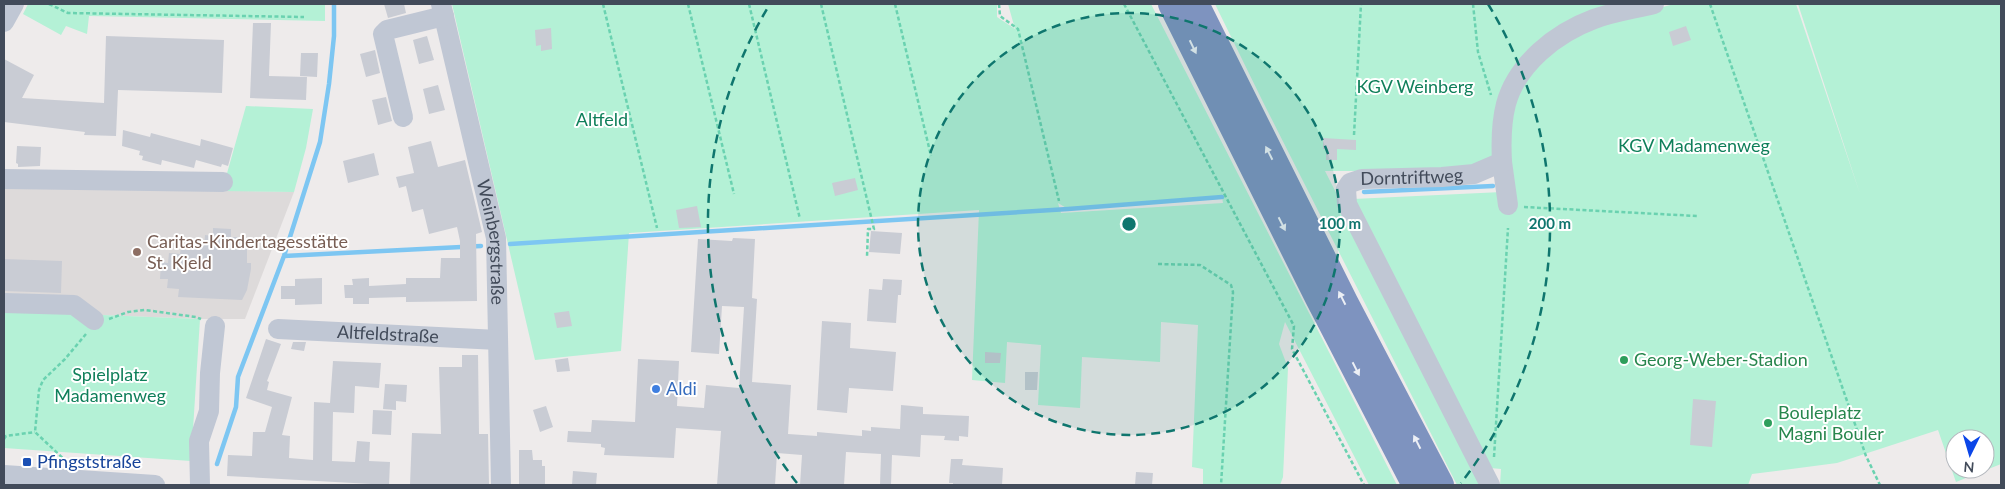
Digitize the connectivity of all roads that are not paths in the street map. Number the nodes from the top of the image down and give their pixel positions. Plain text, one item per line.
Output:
1 (14, 4) edge
2 (1172, 4) edge
3 (1195, 4) edge
4 (1654, 4) edge
5 (443, 10) edge
6 (4, 22) edge
7 (403, 117) dead end
8 (1502, 162) junction
9 (4, 179) edge
10 (223, 182) dead end
11 (1508, 205) road end
12 (4, 303) edge
13 (94, 320) road end
14 (215, 326) road end
15 (278, 329) dead end
16 (498, 340) junction
17 (4, 475) edge
18 (155, 485) edge
19 (200, 485) edge
20 (501, 485) edge
21 (1416, 485) edge
22 (1440, 485) edge
23 (1490, 485) edge

1 - 6 street
2 -> 21 highway
22 -> 3 highway
4 - 8 street
5 - 7 street
5 - 16 street, Weinbergstraße
8 - 11 street
8 - 23 street, Dorntriftweg
9 - 10 street
12 - 13 street
14 - 19 street
15 - 16 street, Altfeldstraße
16 - 20 street, Weinbergstraße
17 - 18 street

